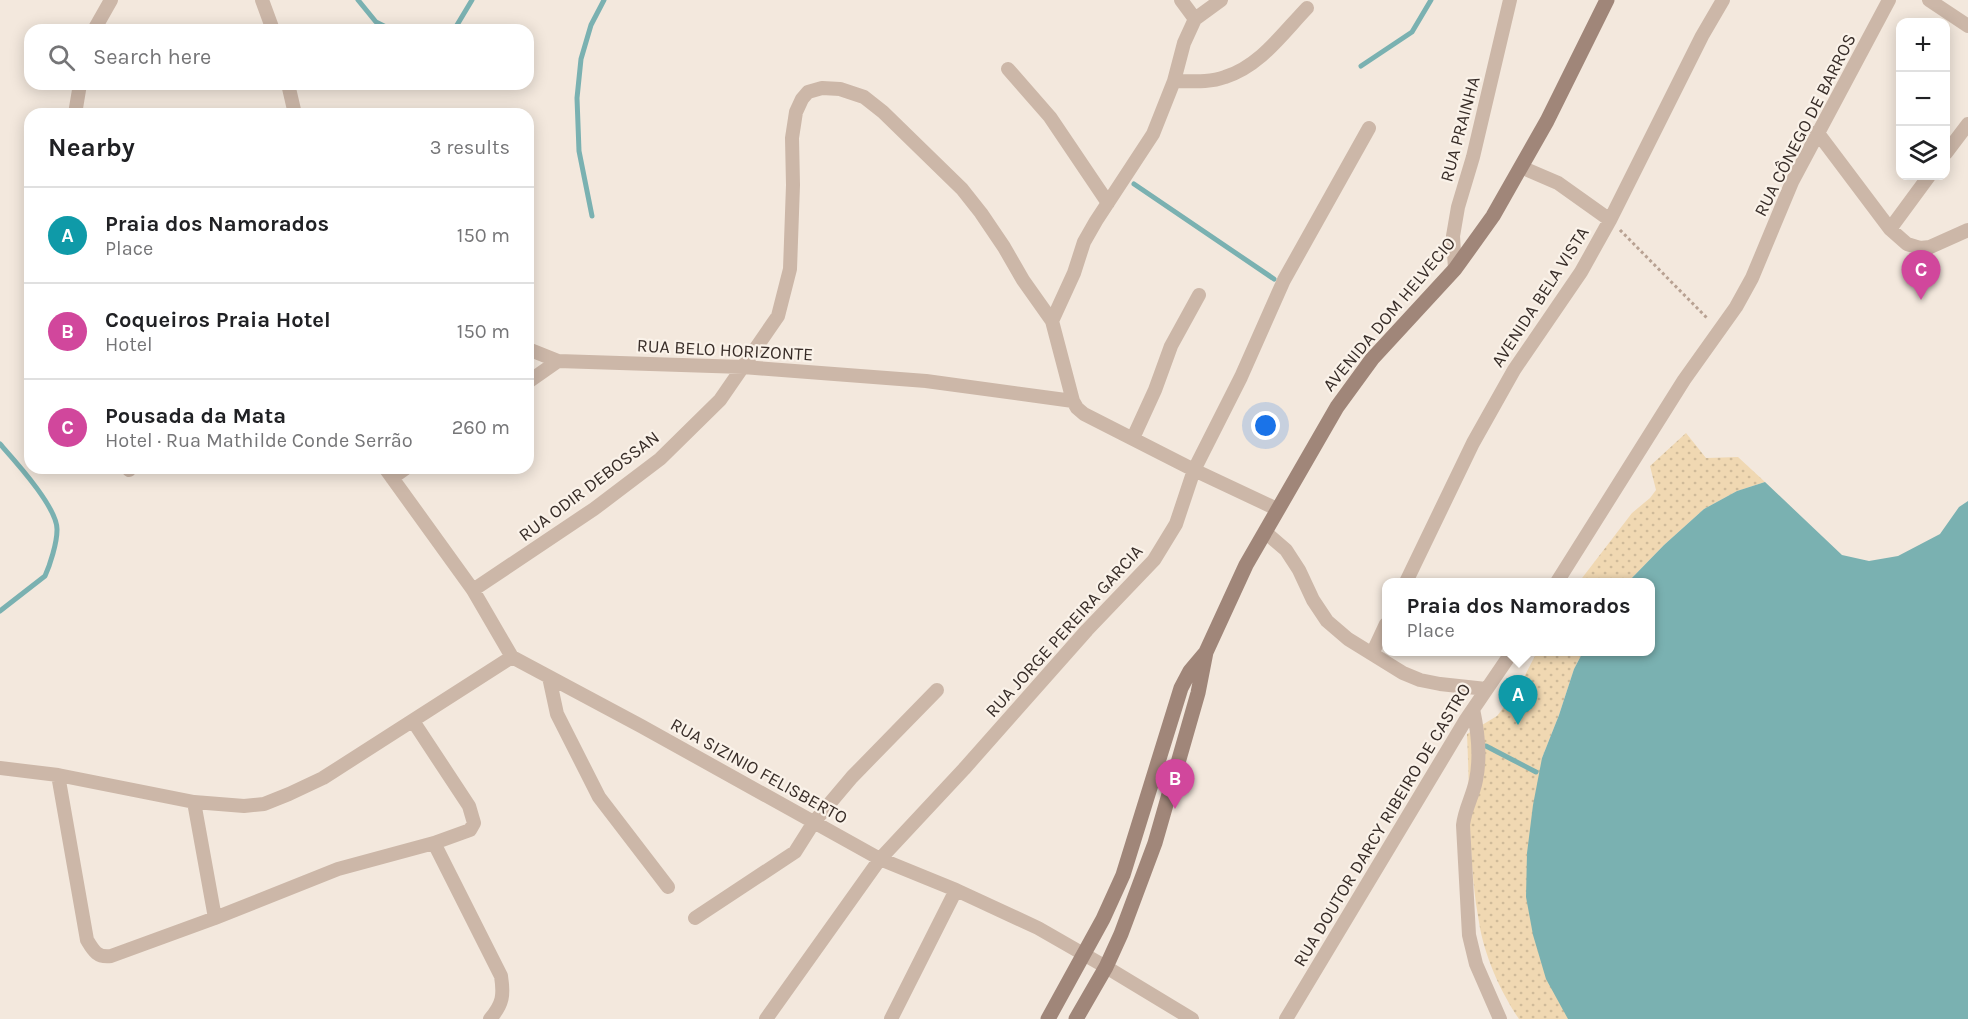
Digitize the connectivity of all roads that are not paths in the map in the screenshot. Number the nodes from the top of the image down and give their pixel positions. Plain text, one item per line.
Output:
1 (111, 0) edge
2 (262, 0) edge
3 (1181, 0) edge
4 (1221, 0) edge
5 (1510, 0) edge
6 (1607, 0) edge
7 (1723, 0) edge
8 (1889, 0) edge
9 (1929, 0) edge
10 (1306, 8) dead end
11 (1195, 19) junction
12 (97, 24) edge
13 (271, 24) edge
14 (1968, 26) edge
15 (1008, 69) dead end
16 (1174, 81) junction
17 (79, 90) edge
18 (290, 90) edge
19 (76, 108) edge
20 (294, 108) edge
21 (1968, 124) edge
22 (1369, 128) dead end
23 (1817, 132) junction
24 (1950, 148) edge
25 (1521, 167) junction
26 (1926, 180) edge
27 (1108, 203) junction
28 (1610, 220) junction
29 (1890, 229) junction
30 (1968, 230) edge
31 (1455, 269) junction
32 (1199, 295) dead end
33 (1052, 321) junction
34 (534, 351) edge
35 (558, 361) junction
36 (743, 367) junction
37 (534, 378) edge
38 (1073, 401) junction
39 (1133, 438) junction
40 (1194, 470) junction
41 (390, 474) edge
42 (1277, 509) junction
43 (1264, 532) junction
44 (1408, 578) edge
45 (1560, 578) edge
46 (474, 590) junction
47 (1382, 633) edge
48 (1206, 652) junction
49 (1372, 654) junction
50 (1509, 656) edge
51 (513, 657) junction
52 (549, 676) junction
53 (937, 690) dead end
54 (1486, 690) junction
55 (1473, 709) junction
56 (413, 721) junction
57 (0, 768) edge
58 (58, 775) junction
59 (194, 802) junction
60 (814, 822) junction
61 (434, 843) junction
62 (880, 859) junction
63 (668, 887) dead end
64 (956, 890) junction
65 (215, 918) junction
66 (695, 918) dead end
67 (1084, 954) junction
68 (1106, 967) junction
69 (490, 1019) edge
70 (766, 1019) edge
71 (891, 1019) edge
72 (1048, 1019) edge
73 (1076, 1019) edge
74 (1192, 1019) edge
75 (1286, 1019) edge
76 (1500, 1019) edge

1 - 12 street
2 - 13 street
3 - 11 street
4 - 11 street
5 - 31 street, RUA PRAINHA
6 - 25 street, AVENIDA DOM HELVECIO
7 - 28 street, AVENIDA BELA VISTA
8 - 23 street, RUA CÔNEGO DE BARROS
9 - 14 street
10 - 16 street
11 - 16 street
15 - 27 street
16 - 27 street
17 - 19 street
18 - 20 street
21 - 24 street
22 - 40 street, RUA JORGE PEREIRA GARCIA
23 - 29 street
23 - 45 street, RUA CÔNEGO DE BARROS
25 - 28 street
25 - 31 street, AVENIDA DOM HELVECIO
26 - 29 street
27 - 33 street
28 - 44 street, AVENIDA BELA VISTA
29 - 30 street
31 - 42 street, AVENIDA DOM HELVECIO
32 - 39 street
33 - 36 street, RUA ODIR DEBOSSAN
33 - 38 street
34 - 35 street, RUA BELO HORIZONTE
35 - 36 street, RUA BELO HORIZONTE
35 - 37 street
36 - 38 street, RUA BELO HORIZONTE
36 - 46 street, RUA ODIR DEBOSSAN
38 - 39 street
39 - 40 street
40 - 42 street
40 - 62 street, RUA JORGE PEREIRA GARCIA
41 - 46 street
42 - 43 street, AVENIDA DOM HELVECIO
43 - 48 street, AVENIDA DOM HELVECIO
43 - 49 street
46 - 51 street
47 - 49 street
48 - 67 street
48 - 68 street
49 - 54 street
50 - 54 street, RUA DOUTOR DARCY RIBEIRO DE CASTRO
51 - 52 street, RUA SIZINIO FELISBERTO
51 - 56 street
52 - 60 street, RUA SIZINIO FELISBERTO
52 - 63 street
53 - 60 street
54 - 55 street, RUA DOUTOR DARCY RIBEIRO DE CASTRO
55 - 75 street, RUA DOUTOR DARCY RIBEIRO DE CASTRO
55 - 76 street
56 - 59 street
56 - 61 street
57 - 58 street
58 - 59 street
58 - 65 street
59 - 65 street
60 - 62 street, RUA SIZINIO FELISBERTO
60 - 66 street
61 - 65 street
61 - 69 street
62 - 64 street, RUA SIZINIO FELISBERTO
62 - 70 street, RUA JORGE PEREIRA GARCIA
64 - 67 street, RUA SIZINIO FELISBERTO
64 - 71 street
67 - 68 street, RUA SIZINIO FELISBERTO
67 - 72 street
68 - 73 street
68 - 74 street, RUA SIZINIO FELISBERTO

